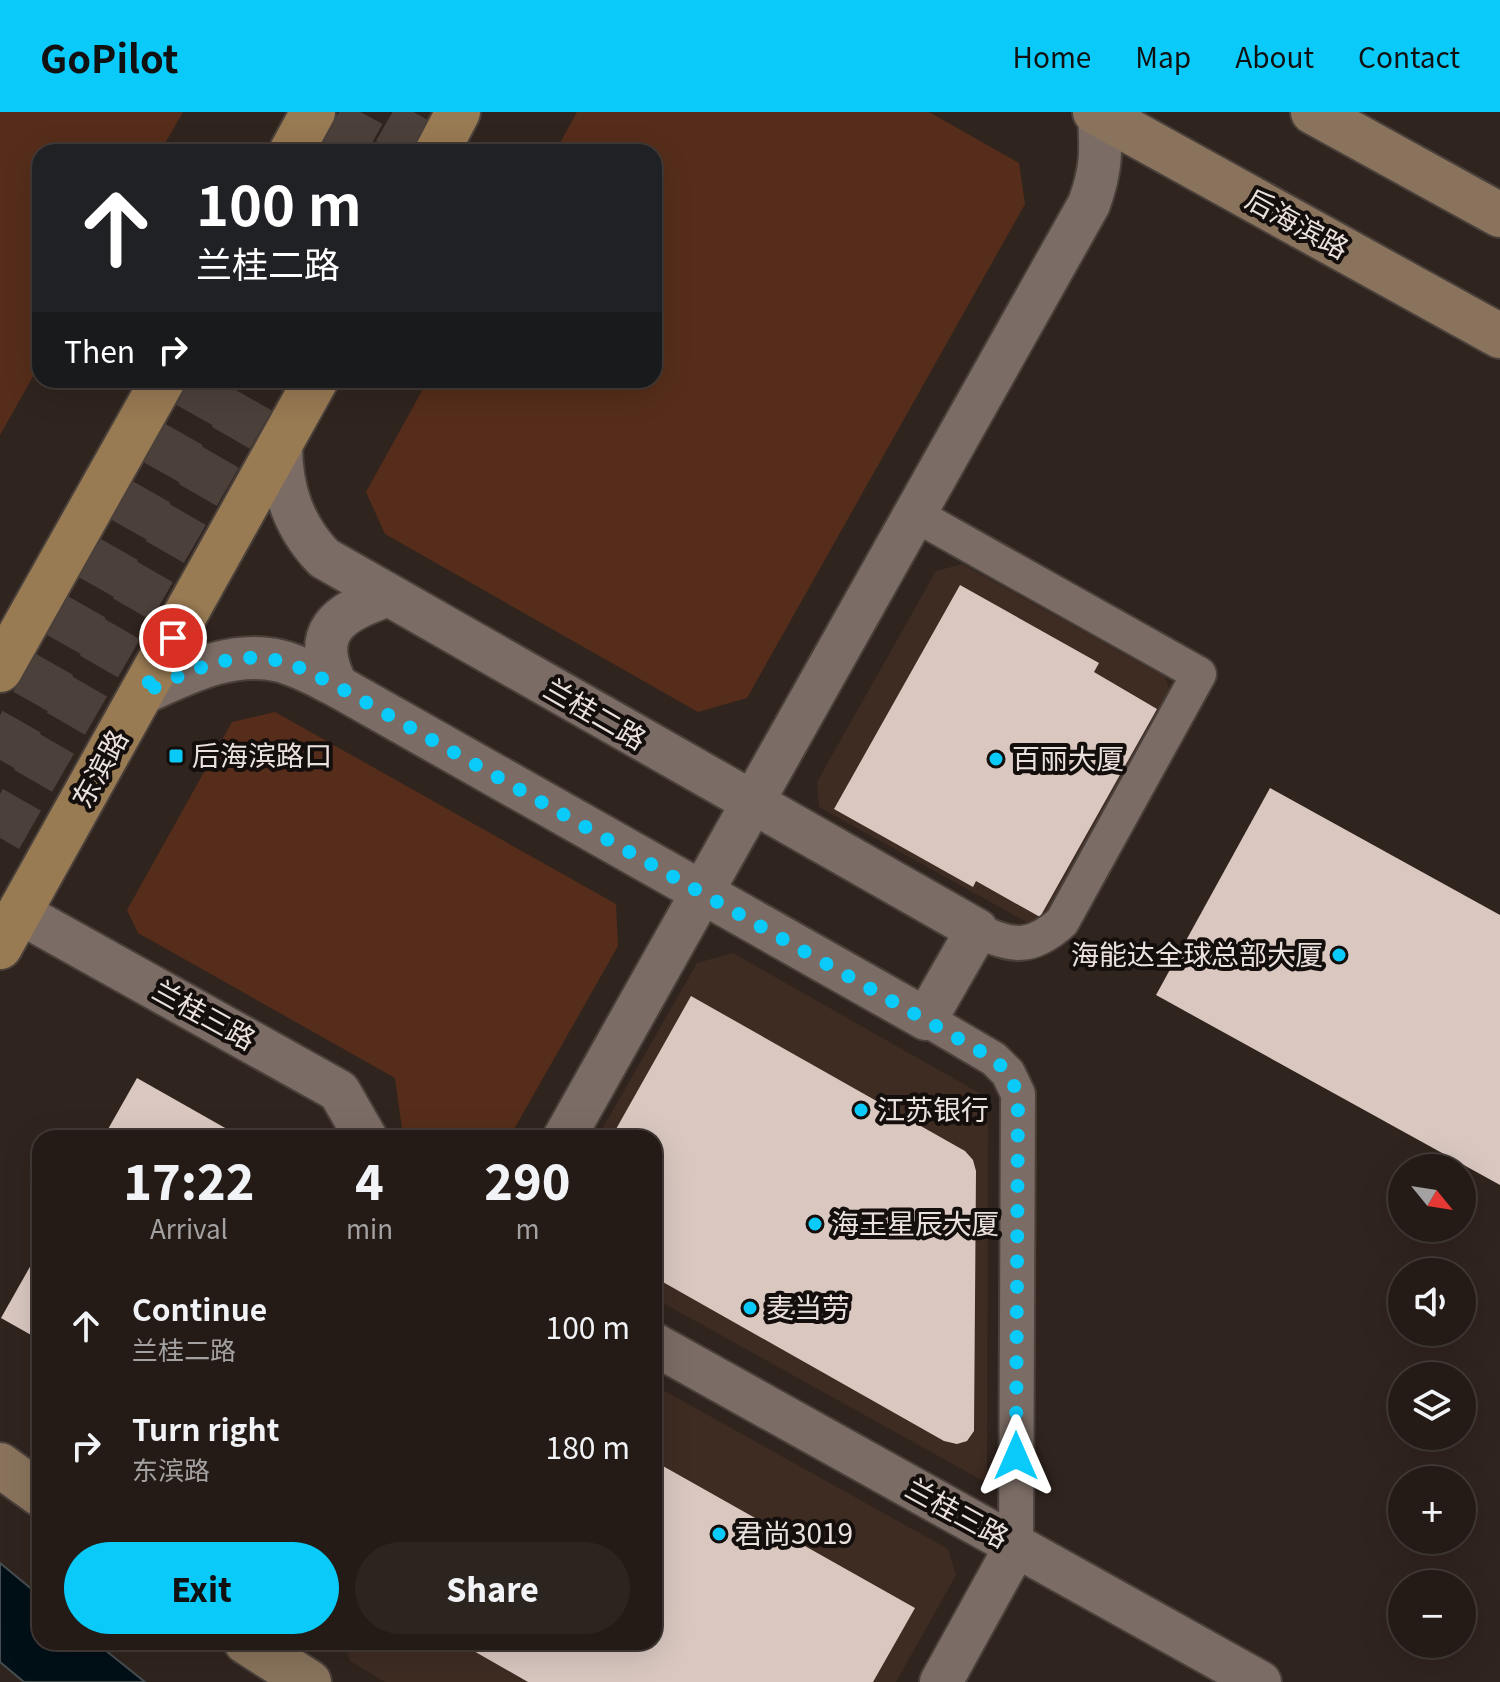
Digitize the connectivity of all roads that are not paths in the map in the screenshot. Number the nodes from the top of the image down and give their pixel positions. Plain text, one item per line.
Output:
1 (313, 112) edge
2 (458, 112) edge
3 (1097, 113) edge
4 (1337, 118) edge
5 (295, 144) edge
6 (441, 144) edge
7 (1500, 215) edge
8 (1500, 336) edge
9 (159, 388) edge
10 (312, 388) edge
11 (281, 445) junction
12 (914, 514) junction
13 (387, 596) junction
14 (0, 670) edge
15 (337, 686) junction
16 (143, 693) junction
17 (752, 803) junction
18 (701, 893) junction
19 (10, 930) edge
20 (977, 930) junction
21 (926, 1019) junction
22 (361, 1130) edge
23 (568, 1130) edge
24 (662, 1348) edge
25 (1016, 1546) junction
26 (270, 1650) edge
27 (1233, 1675) edge
28 (309, 1682) edge
29 (941, 1682) edge

1 - 5 main road
2 - 6 main road
3 - 8 main road, 后海滨路
3 - 12 street
4 - 7 main road
9 - 14 main road
10 - 11 main road, 东滨路
11 - 13 street, 兰桂二路
11 - 16 main road, 东滨路
12 - 17 street
12 - 20 street
13 - 15 street
13 - 17 street, 兰桂二路
15 - 16 street
15 - 18 street
16 - 19 main road, 东滨路
17 - 18 street
17 - 20 street, 兰桂二路
18 - 21 street
18 - 23 street
19 - 22 street, 兰桂三路
20 - 21 street
21 - 25 street
24 - 25 street, 兰桂三路
25 - 27 street, 兰桂三路
25 - 29 street
26 - 28 main road

